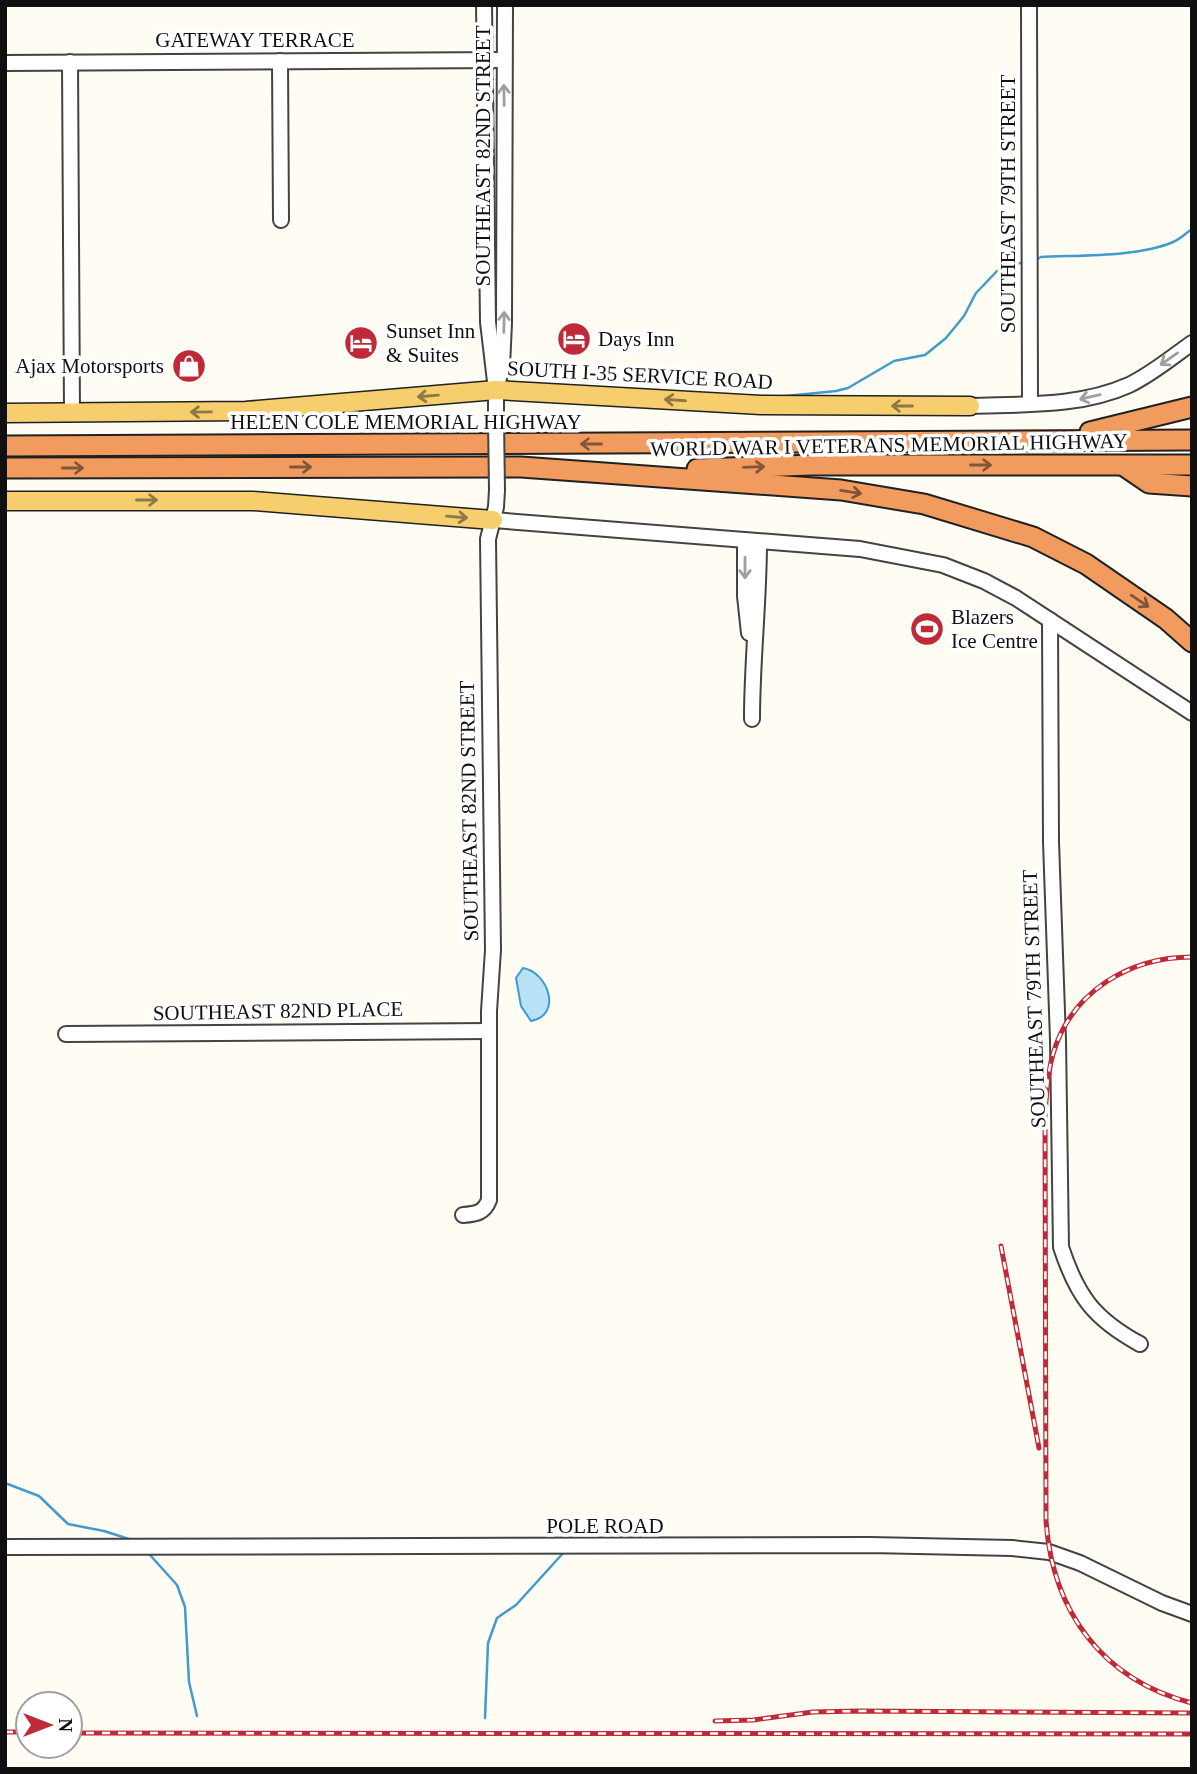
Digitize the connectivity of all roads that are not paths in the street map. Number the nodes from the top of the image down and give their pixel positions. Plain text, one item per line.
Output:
1 (484, 5) edge
2 (505, 5) edge
3 (1029, 5) edge
4 (484, 60) junction
5 (504, 60) junction
6 (281, 61) junction
7 (70, 62) junction
8 (5, 63) edge
9 (281, 220) dead end
10 (1192, 343) edge
11 (496, 390) junction
12 (1030, 404) junction
13 (971, 405) joint
14 (1192, 407) edge
15 (5, 413) edge
16 (72, 413) junction
17 (1151, 418) junction
18 (1192, 423) edge
19 (1055, 440) junction
20 (1192, 440) edge
21 (806, 443) joint
22 (9, 445) edge
23 (1192, 465) edge
24 (1124, 466) junction
25 (5, 468) edge
26 (587, 472) junction
27 (1192, 486) edge
28 (5, 501) edge
29 (493, 520) junction
30 (752, 541) junction
31 (1050, 620) junction
32 (1192, 642) edge
33 (1192, 713) edge
34 (752, 719) dead end
35 (489, 1031) junction
36 (66, 1034) dead end
37 (463, 1215) dead end
38 (1140, 1344) dead end
39 (5, 1547) edge
40 (1192, 1615) edge

1 - 4 street, SOUTHEAST 82ND STREET
2 - 5 street, SOUTHEAST 82ND STREET
3 - 12 street, SOUTHEAST 79TH STREET
4 - 5 street, GATEWAY TERRACE
4 - 6 street, GATEWAY TERRACE
4 - 11 street, SOUTHEAST 82ND STREET
11 -> 5 street, SOUTHEAST 82ND STREET
6 - 7 street, GATEWAY TERRACE
6 - 9 street
7 - 8 street, GATEWAY TERRACE
7 - 16 street
10 -> 12 street, SOUTH I-35 SERVICE ROAD
13 -> 11 main road, SOUTH I-35 SERVICE ROAD
11 -> 16 main road, SOUTH I-35 SERVICE ROAD
11 - 29 street, SOUTHEAST 82ND STREET, bridge
12 - 13 street, SOUTH I-35 SERVICE ROAD
14 - 17 highway
15 - 16 main road, SOUTH I-35 SERVICE ROAD
17 - 18 highway
17 - 19 highway
19 - 20 highway, WORLD WAR I VETERANS MEMORIAL HIGHWAY
19 - 21 highway, WORLD WAR I VETERANS MEMORIAL HIGHWAY
21 -> 22 highway, HELEN COLE MEMORIAL HIGHWAY
23 - 24 highway, WORLD WAR I VETERANS MEMORIAL HIGHWAY
26 -> 24 highway, WORLD WAR I VETERANS MEMORIAL HIGHWAY
24 - 27 highway
25 -> 26 highway
26 -> 32 highway
28 -> 29 main road
29 - 30 street
29 - 35 street, SOUTHEAST 82ND STREET
30 - 31 street
30 - 34 street
31 - 33 street
31 - 38 street, SOUTHEAST 79TH STREET
35 - 36 street, SOUTHEAST 82ND PLACE
35 - 37 street, SOUTHEAST 82ND STREET
39 - 40 street, POLE ROAD

